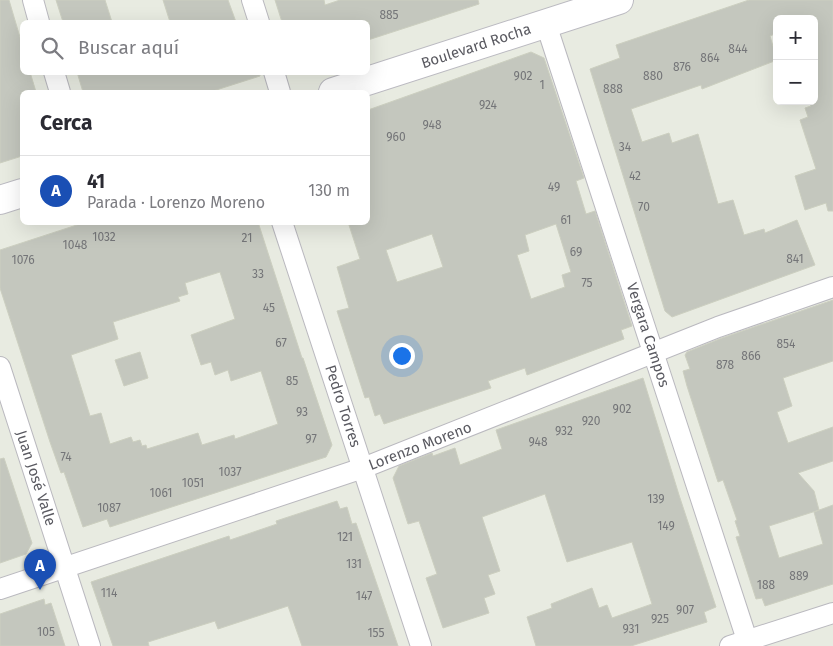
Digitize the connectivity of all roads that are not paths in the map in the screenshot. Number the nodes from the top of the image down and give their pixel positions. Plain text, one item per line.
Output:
1 (33, 0) edge
2 (252, 0) edge
3 (619, 0) edge
4 (39, 20) edge
5 (258, 20) edge
6 (546, 24) junction
7 (55, 75) edge
8 (275, 75) edge
9 (59, 90) edge
10 (279, 90) edge
11 (340, 90) edge
12 (20, 194) edge
13 (0, 200) edge
14 (283, 225) edge
15 (833, 287) edge
16 (654, 354) junction
17 (0, 368) edge
18 (363, 468) junction
19 (66, 567) junction
20 (0, 588) edge
21 (833, 613) edge
22 (742, 644) edge
23 (90, 646) edge
24 (422, 646) edge

1 - 4 street
2 - 5 street
3 - 6 main road, Boulevard Rocha
6 - 11 main road, Boulevard Rocha
6 - 16 street, Vergara Campos
7 - 9 street
8 - 10 street
12 - 13 main road
14 - 18 street, Pedro Torres
15 - 16 street, Lorenzo Moreno
16 - 18 street, Lorenzo Moreno
16 - 22 street, Vergara Campos
17 - 19 street, Juan José Valle
18 - 19 street, Lorenzo Moreno
18 - 24 street, Pedro Torres
19 - 20 street, Lorenzo Moreno
19 - 23 street, Juan José Valle
21 - 22 street

